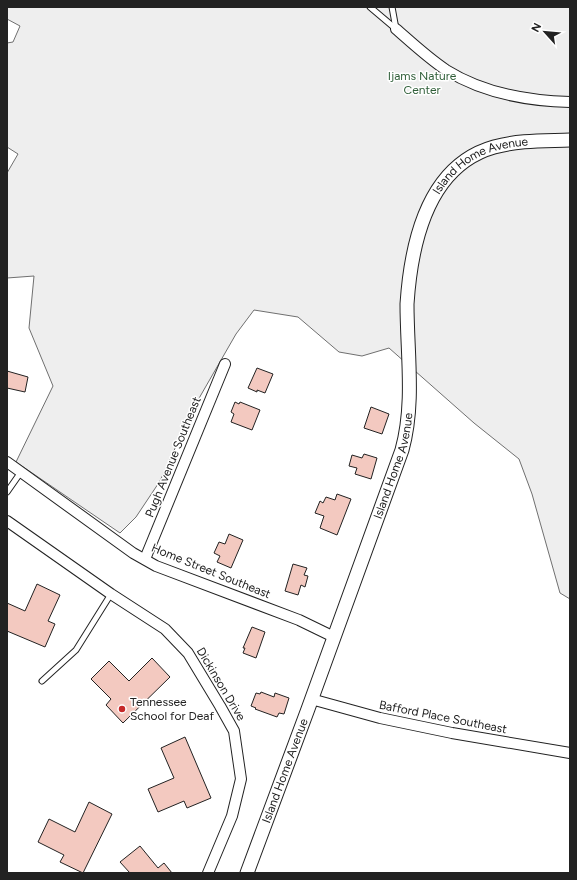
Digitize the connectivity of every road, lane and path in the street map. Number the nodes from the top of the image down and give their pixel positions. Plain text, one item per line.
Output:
1 (370, 7) edge
2 (392, 7) edge
3 (396, 29) junction
4 (570, 102) edge
5 (570, 140) edge
6 (225, 364) dead end
7 (7, 462) edge
8 (21, 472) junction
9 (7, 492) edge
10 (7, 521) edge
11 (145, 559) junction
12 (111, 594) junction
13 (334, 637) junction
14 (42, 681) dead end
15 (312, 699) junction
16 (570, 753) edge
17 (208, 873) edge
18 (247, 873) edge

1 - 3 lane
2 - 3 lane
3 - 4 street
5 - 13 street, Island Home Avenue
6 - 11 street, Pugh Avenue Southeast
7 - 8 street, Home Street Southeast
8 - 9 lane
8 - 11 street, Home Street Southeast
10 - 12 street, Dickinson Drive
11 - 13 street, Home Street Southeast
12 - 14 lane
12 - 17 street, Dickinson Drive
13 - 15 street, Island Home Avenue
15 - 16 street, Bafford Place Southeast
15 - 18 street, Island Home Avenue

